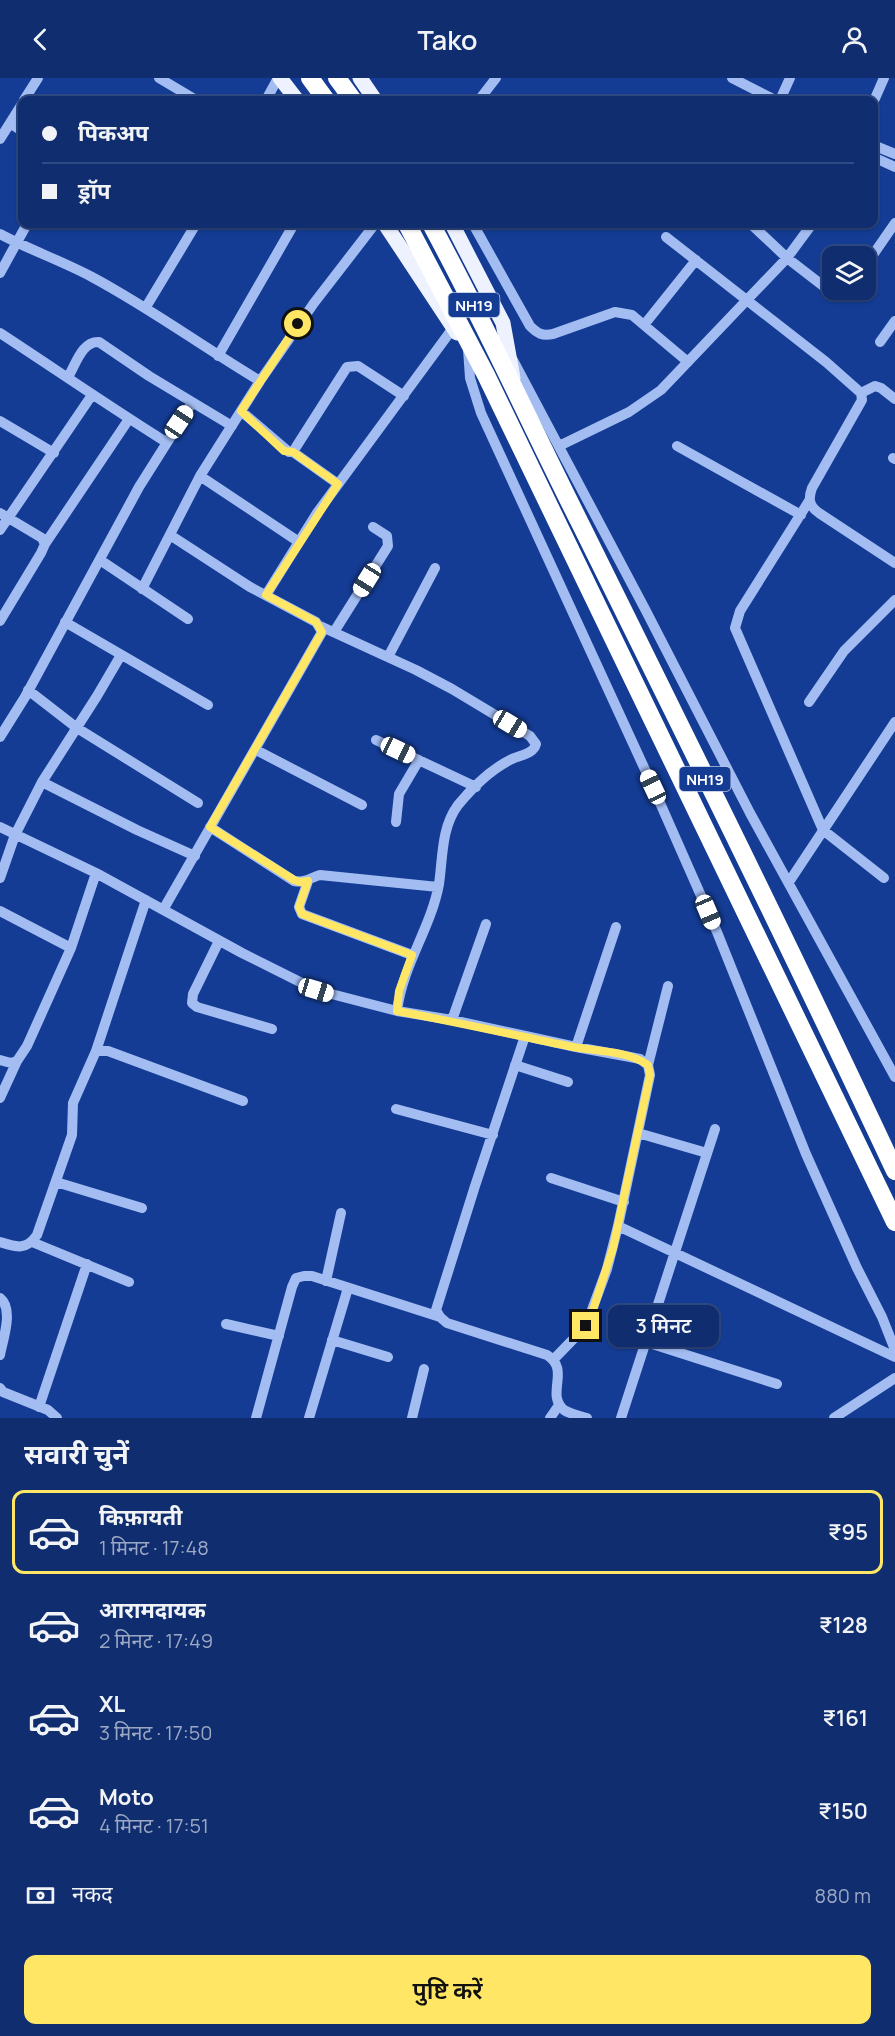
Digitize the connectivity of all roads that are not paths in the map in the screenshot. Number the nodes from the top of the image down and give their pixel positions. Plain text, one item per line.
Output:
1 (38, 78) edge
2 (159, 78) edge
3 (279, 78) edge
4 (309, 78) edge
5 (337, 78) edge
6 (360, 78) edge
7 (496, 78) edge
8 (732, 78) edge
9 (790, 78) edge
10 (884, 78) edge
11 (27, 96) edge
12 (188, 96) edge
13 (268, 96) edge
14 (294, 96) edge
15 (323, 96) edge
16 (350, 96) edge
17 (372, 96) edge
18 (482, 96) edge
19 (767, 96) edge
20 (782, 96) edge
21 (876, 96) edge
22 (18, 110) edge
23 (10, 123) junction
24 (18, 128) edge
25 (0, 139) edge
26 (878, 147) edge
27 (895, 154) edge
28 (878, 159) edge
29 (895, 167) edge
30 (895, 224) edge
31 (25, 228) edge
32 (194, 228) edge
33 (292, 228) edge
34 (372, 228) edge
35 (388, 228) edge
36 (409, 228) edge
37 (433, 228) edge
38 (454, 228) edge
39 (475, 228) edge
40 (755, 228) edge
41 (809, 228) edge
42 (0, 234) edge
43 (666, 237) dead end
44 (18, 243) junction
45 (876, 251) edge
46 (787, 258) junction
47 (696, 260) junction
48 (0, 273) edge
49 (822, 285) edge
50 (747, 299) junction
51 (146, 307) junction
52 (895, 321) edge
53 (644, 325) junction
54 (453, 328) junction
55 (0, 333) edge
56 (880, 342) dead end
57 (468, 349) junction
58 (509, 353) junction
59 (218, 356) junction
60 (688, 362) junction
61 (486, 375) junction
62 (68, 377) junction
63 (260, 381) junction
64 (514, 389) junction
65 (861, 393) junction
66 (92, 395) junction
67 (404, 396) junction
68 (895, 399) edge
69 (192, 403) junction
70 (241, 411) junction
71 (129, 419) junction
72 (0, 421) edge
73 (232, 426) junction
74 (165, 442) junction
75 (560, 446) junction
76 (677, 446) dead end
77 (293, 452) junction
78 (54, 453) junction
79 (200, 476) junction
80 (338, 484) junction
81 (809, 501) junction
82 (801, 515) junction
83 (4, 516) edge
84 (373, 527) dead end
85 (0, 530) edge
86 (171, 535) junction
87 (299, 542) junction
88 (45, 544) junction
89 (100, 560) junction
90 (895, 563) edge
91 (435, 568) dead end
92 (142, 589) junction
93 (266, 595) junction
94 (895, 600) edge
95 (188, 619) dead end
96 (0, 621) edge
97 (65, 622) junction
98 (320, 626) junction
99 (334, 632) junction
100 (121, 656) junction
101 (388, 657) junction
102 (28, 690) junction
103 (809, 702) dead end
104 (208, 705) dead end
105 (895, 722) edge
106 (77, 728) junction
107 (0, 737) edge
108 (376, 740) dead end
109 (256, 750) junction
110 (419, 760) junction
111 (42, 782) junction
112 (476, 787) junction
113 (198, 803) dead end
114 (362, 805) dead end
115 (396, 822) dead end
116 (0, 827) edge
117 (210, 827) junction
118 (823, 830) junction
119 (15, 835) junction
120 (195, 856) junction
121 (96, 873) junction
122 (0, 878) edge
123 (885, 878) dead end
124 (308, 881) junction
125 (789, 882) junction
126 (438, 887) junction
127 (146, 900) junction
128 (163, 910) junction
129 (0, 911) edge
130 (486, 924) dead end
131 (616, 927) dead end
132 (219, 941) junction
133 (71, 948) junction
134 (412, 955) junction
135 (668, 986) dead end
136 (397, 1011) junction
137 (452, 1020) junction
138 (272, 1029) dead end
139 (525, 1036) junction
140 (576, 1047) junction
141 (96, 1051) junction
142 (0, 1060) edge
143 (17, 1061) junction
144 (515, 1065) junction
145 (648, 1065) junction
146 (895, 1077) edge
147 (568, 1082) dead end
148 (0, 1098) edge
149 (243, 1101) dead end
150 (396, 1109) dead end
151 (715, 1129) dead end
152 (638, 1133) junction
153 (493, 1135) junction
154 (707, 1153) junction
155 (895, 1171) edge
156 (551, 1178) dead end
157 (56, 1182) junction
158 (624, 1202) junction
159 (142, 1208) dead end
160 (341, 1213) dead end
161 (895, 1222) edge
162 (618, 1226) junction
163 (0, 1242) edge
164 (32, 1242) junction
165 (675, 1252) junction
166 (87, 1264) junction
167 (326, 1281) junction
168 (129, 1282) dead end
169 (348, 1288) junction
170 (0, 1298) edge
171 (440, 1317) junction
172 (226, 1324) dead end
173 (279, 1336) junction
174 (332, 1340) junction
175 (646, 1342) junction
176 (895, 1350) edge
177 (0, 1355) edge
178 (388, 1357) dead end
179 (895, 1357) edge
180 (554, 1359) junction
181 (424, 1369) dead end
182 (895, 1377) edge
183 (777, 1384) dead end
184 (0, 1388) edge
185 (559, 1405) junction
186 (39, 1407) junction
187 (57, 1418) edge
188 (256, 1418) edge
189 (309, 1418) edge
190 (412, 1418) edge
191 (550, 1418) edge
192 (587, 1418) edge
193 (621, 1418) edge
194 (834, 1418) edge

1 - 11 street
2 - 12 street
3 - 13 street
3 - 14 main road
4 - 15 highway
5 - 16 highway
6 - 17 main road
7 - 18 street
8 - 19 street
9 - 20 street
10 - 21 street
22 - 23 street
23 - 24 street
23 - 25 street
26 - 27 street
28 - 29 street
30 - 45 street
31 - 44 street
32 - 51 street
33 - 59 street
34 - 63 street
35 - 54 main road
36 - 61 highway, NH19
37 - 64 highway, NH19
38 - 58 main road
39 - 53 street
40 - 46 street
41 - 46 street
42 - 44 street
43 - 47 street
44 - 48 street
44 - 51 street
46 - 49 street
46 - 50 street
47 - 50 street
47 - 53 street
50 - 60 street
50 - 65 street
51 - 59 street
52 - 56 street
53 - 60 street
54 - 57 main road
54 - 67 street
55 - 62 street
57 - 61 main road
57 - 176 street
58 - 64 main road
58 - 75 street
59 - 63 street
60 - 75 street
61 - 161 highway, NH19
62 - 66 street
62 - 69 street
63 - 70 street
64 - 155 highway, NH19
65 - 68 street
65 - 81 street
66 - 71 street
66 - 78 street
67 - 77 street
67 - 80 street
69 - 73 street
69 - 74 street
70 - 73 street
70 - 77 street
71 - 74 street
71 - 88 street
72 - 78 street
73 - 79 street
74 - 89 street
75 - 125 street
76 - 82 street
77 - 80 street
78 - 83 street
79 - 86 street
79 - 87 street
80 - 87 street
81 - 82 street
81 - 90 street
82 - 118 street
83 - 85 street
83 - 88 street
84 - 99 street
86 - 92 street
86 - 93 street
87 - 93 street
88 - 96 street
89 - 92 street
89 - 97 street
91 - 101 street
92 - 95 street
93 - 98 street
94 - 103 street
97 - 100 street
97 - 102 street
98 - 99 street
98 - 109 street
99 - 101 street
100 - 104 street
100 - 106 street
101 - 112 street
102 - 106 street
102 - 107 street
105 - 118 street
106 - 111 street
106 - 113 street
108 - 110 street
109 - 114 street
109 - 117 street
110 - 112 street
110 - 115 street
111 - 119 street
111 - 120 street
112 - 126 street
116 - 119 street
117 - 120 street
117 - 124 street
118 - 123 street
118 - 125 street
119 - 121 street
119 - 122 street
120 - 128 street
121 - 127 street
121 - 133 street
124 - 126 street
124 - 134 street
125 - 146 street
126 - 134 street
127 - 128 street
127 - 141 street
128 - 132 street
129 - 133 street
130 - 137 street
131 - 140 street
132 - 136 street
132 - 138 street
133 - 143 street
134 - 136 street
135 - 145 street
136 - 137 street
137 - 139 street
139 - 140 street
139 - 144 street
140 - 145 street
141 - 149 street
141 - 157 street
142 - 143 street
143 - 148 street
144 - 147 street
144 - 153 street
145 - 152 street
150 - 153 street
151 - 154 street
152 - 154 street
152 - 158 street
153 - 171 street
154 - 165 street
156 - 158 street
157 - 159 street
157 - 164 street
158 - 162 street
160 - 167 street
162 - 165 street
162 - 180 street
163 - 164 street
164 - 166 street
165 - 175 street
165 - 179 street
166 - 168 street
166 - 186 street
167 - 169 street
167 - 173 street
169 - 171 street
169 - 174 street
170 - 177 street
171 - 180 street
172 - 173 street
173 - 188 street
174 - 178 street
174 - 189 street
175 - 183 street
175 - 193 street
180 - 185 street
181 - 190 street
182 - 194 street
184 - 186 street
185 - 191 street
185 - 192 street
186 - 187 street

